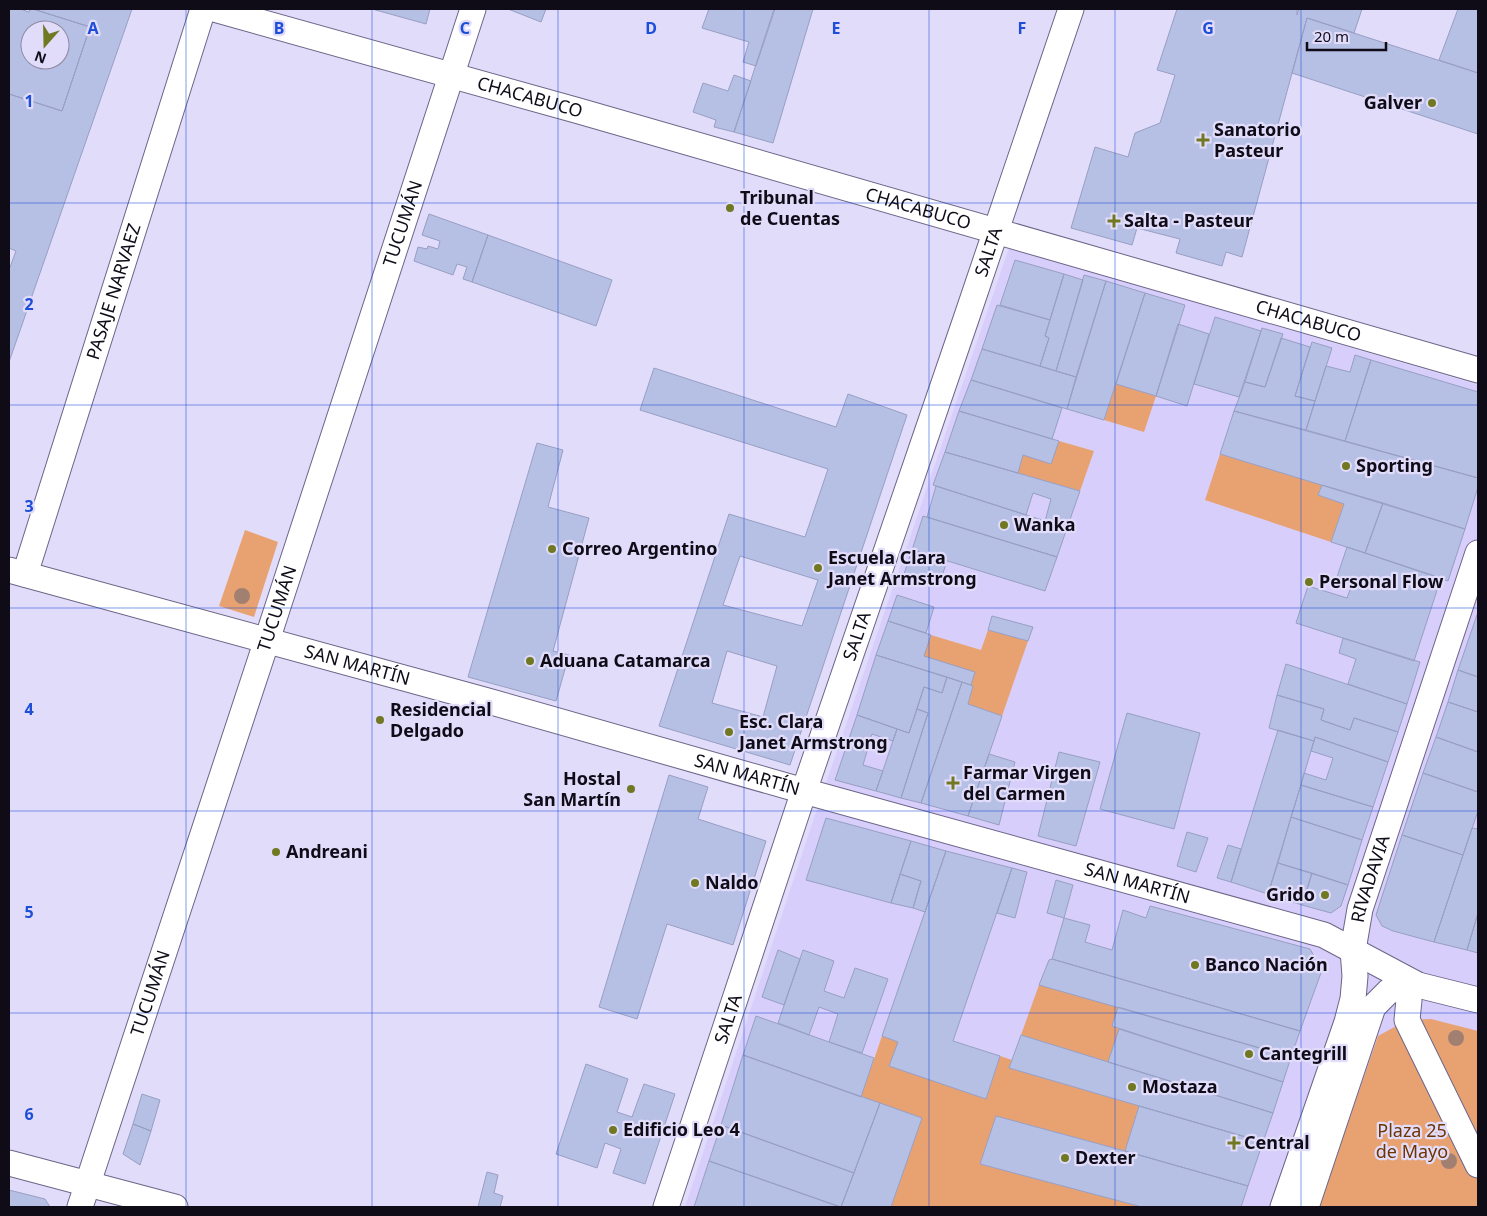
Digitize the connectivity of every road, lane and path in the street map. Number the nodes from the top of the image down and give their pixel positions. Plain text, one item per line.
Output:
1 (203, 9) edge
2 (214, 9) edge
3 (473, 9) edge
4 (1071, 9) edge
5 (450, 74) junction
6 (996, 232) junction
7 (1478, 370) edge
8 (1478, 553) edge
9 (17, 572) edge
10 (267, 640) junction
11 (804, 791) junction
12 (1353, 950) junction
13 (1414, 992) junction
14 (1478, 1000) edge
15 (9, 1163) edge
16 (1478, 1165) edge
17 (88, 1184) junction
18 (80, 1207) edge
19 (176, 1207) edge
20 (666, 1207) edge
21 (1283, 1207) edge
22 (1306, 1207) edge

1 - 9 street, PASAJE NARVAEZ
2 - 5 street, CHACABUCO
3 - 5 street, TUCUMÁN
4 - 6 street, SALTA
5 - 6 street, CHACABUCO
5 - 10 street, TUCUMÁN
6 - 7 street, CHACABUCO
6 - 11 street, SALTA
8 - 12 street, RIVADAVIA
9 - 10 street, SAN MARTÍN
10 - 11 street, SAN MARTÍN
10 - 17 street, TUCUMÁN
11 - 12 street, SAN MARTÍN
11 - 20 street, SALTA
12 - 13 street, SAN MARTÍN
12 - 21 street, RIVADAVIA
13 - 14 street, SAN MARTÍN
13 - 16 street
13 - 22 street
15 - 17 street
17 - 18 street, TUCUMÁN
17 - 19 street

